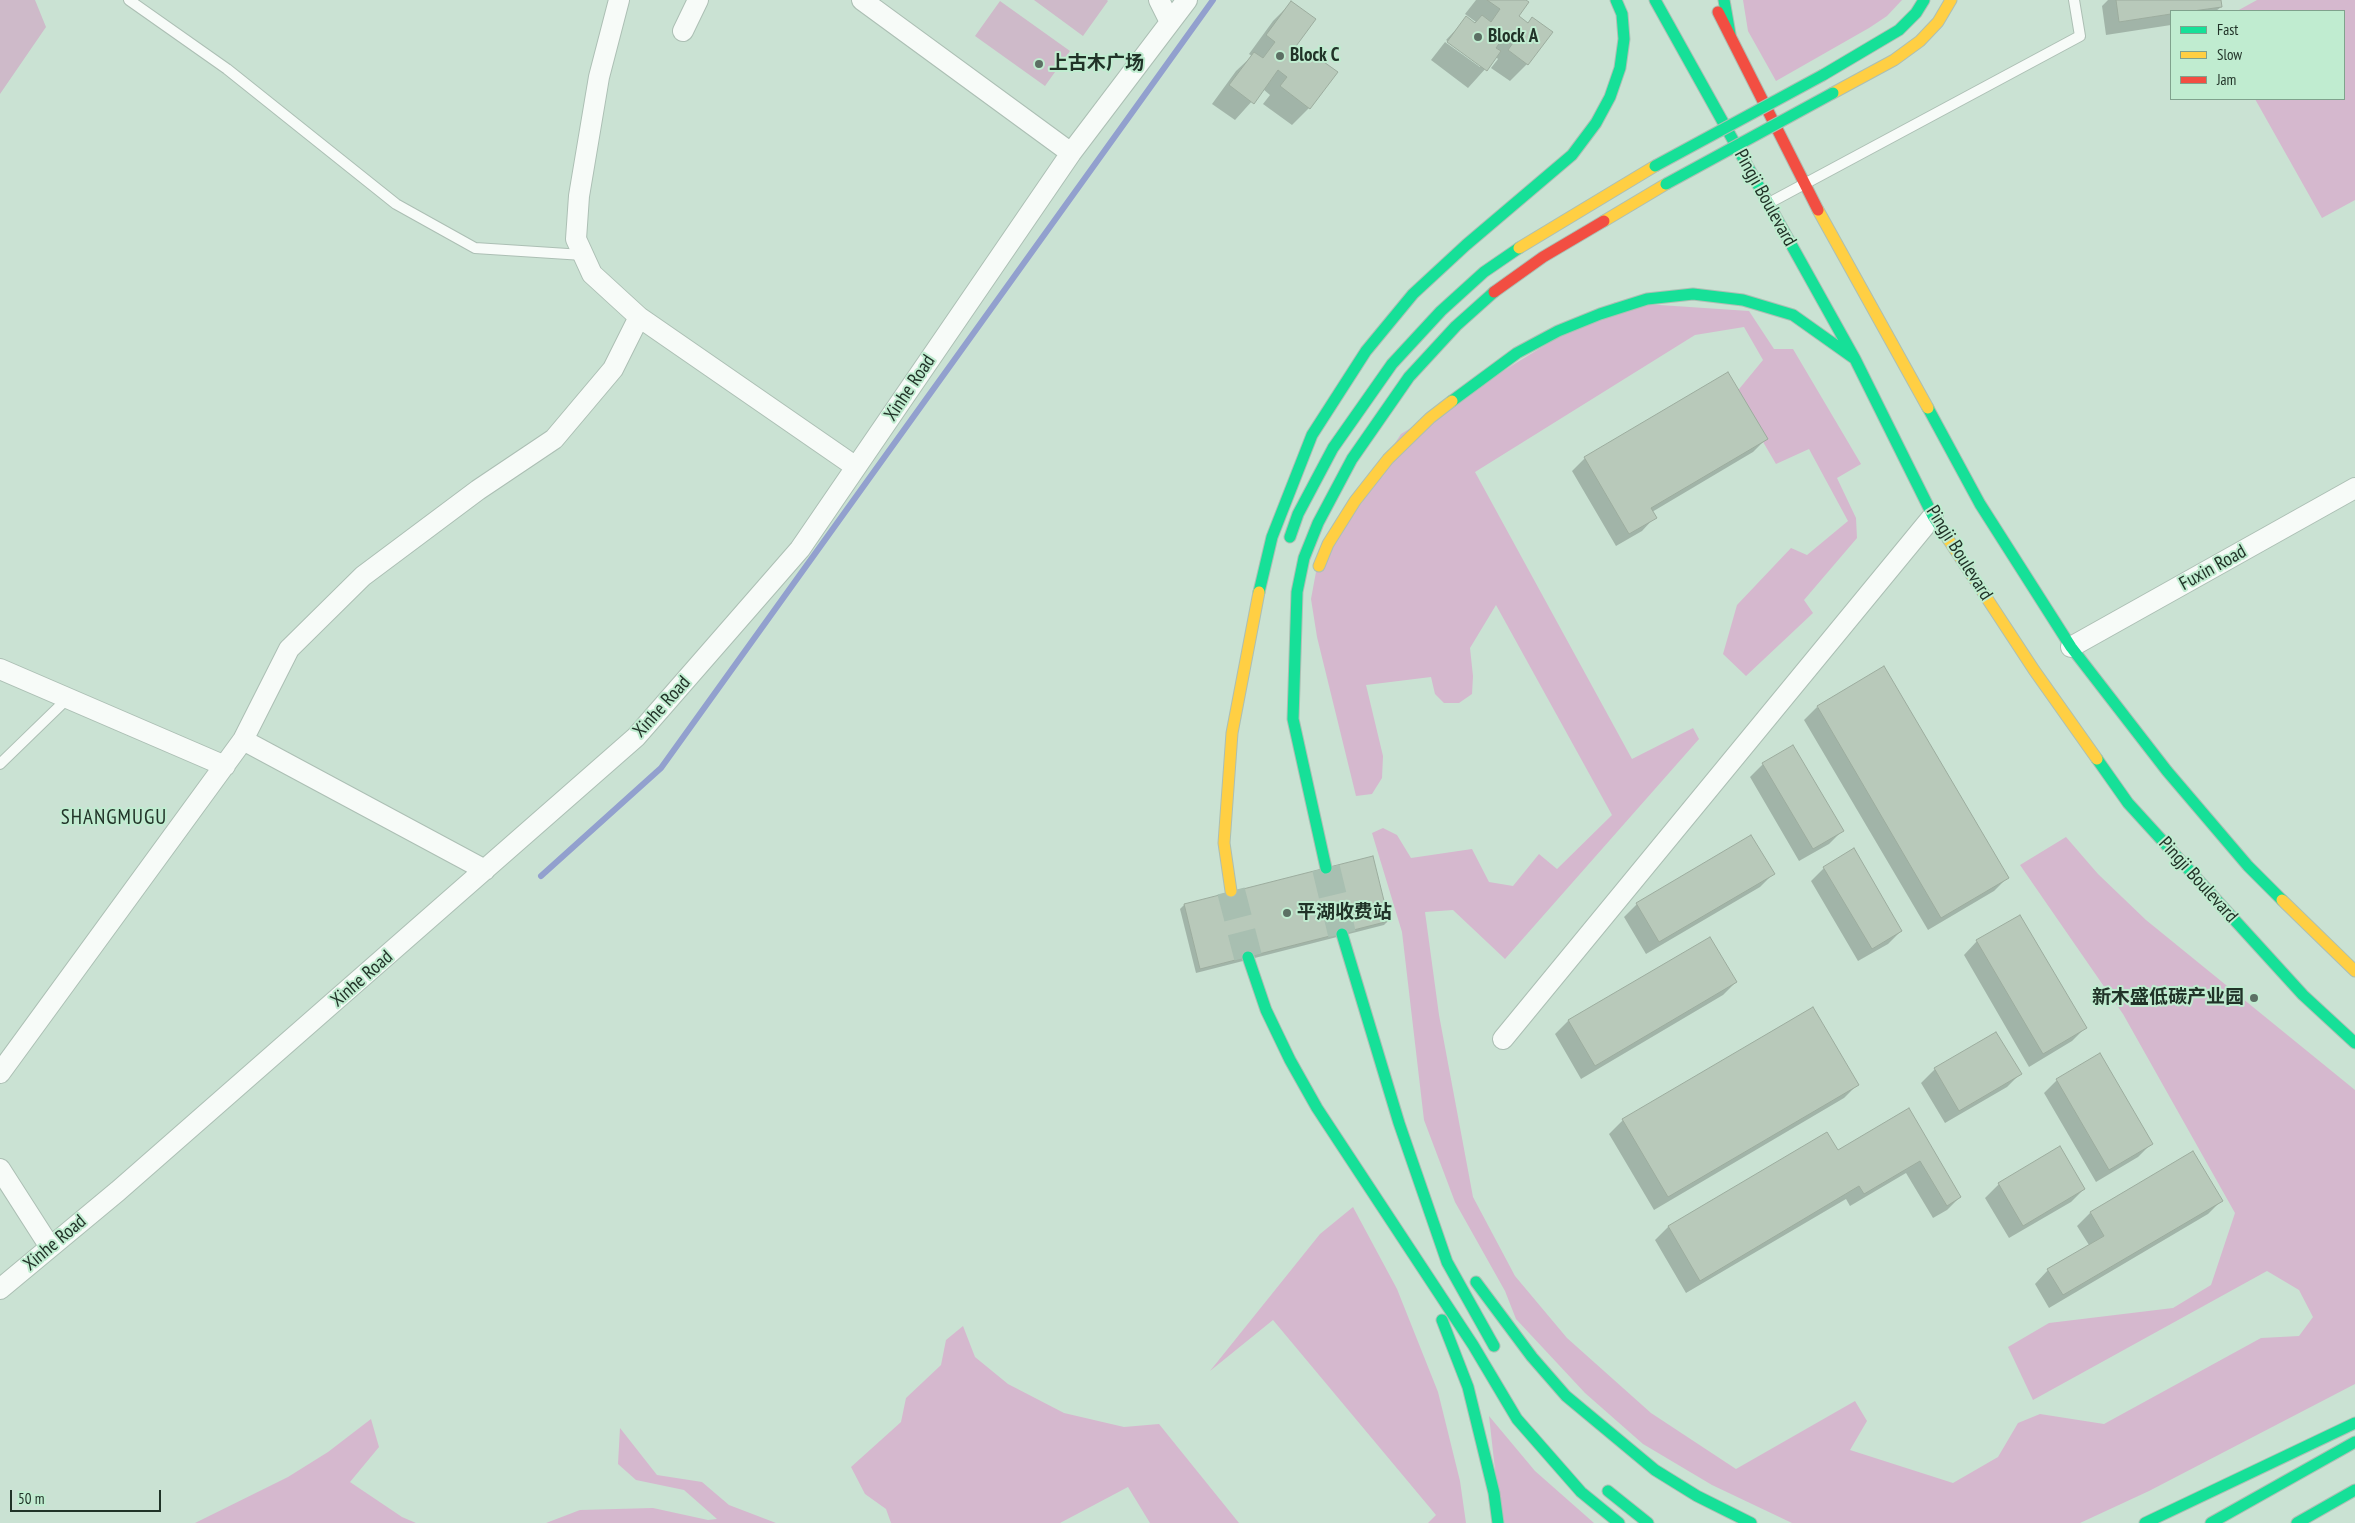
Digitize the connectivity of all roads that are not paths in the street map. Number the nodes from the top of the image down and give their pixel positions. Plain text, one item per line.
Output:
1 (129, 0) edge
2 (619, 0) edge
3 (698, 0) edge
4 (862, 0) edge
5 (1159, 0) edge
6 (1187, 0) edge
7 (1616, 0) edge
8 (1655, 0) edge
9 (1711, 0) edge
10 (1724, 0) edge
11 (1924, 0) edge
12 (1951, 0) edge
13 (2074, 0) edge
14 (1170, 22) junction
15 (683, 31) dead end
16 (1730, 34) junction
17 (1071, 153) junction
18 (1803, 184) junction
19 (1768, 203) junction
20 (583, 255) junction
21 (639, 318) junction
22 (1855, 359) junction
23 (856, 467) junction
24 (2355, 488) edge
25 (1933, 516) junction
26 (1287, 545) dead end
27 (1314, 579) dead end
28 (1308, 596) dead end
29 (1268, 609) dead end
30 (2071, 647) junction
31 (0, 669) edge
32 (68, 698) junction
33 (1293, 720) junction
34 (1232, 733) junction
35 (243, 740) junction
36 (0, 764) edge
37 (225, 766) junction
38 (1326, 868) tunnel mouth
39 (485, 870) junction
40 (1231, 891) tunnel mouth
41 (1342, 934) tunnel mouth
42 (1248, 957) tunnel mouth
43 (2355, 971) edge
44 (1503, 1039) dead end
45 (2355, 1043) edge
46 (0, 1073) edge
47 (1399, 1123) junction
48 (1348, 1154) junction
49 (0, 1169) edge
50 (1454, 1245) dead end
51 (50, 1247) junction
52 (1468, 1271) dead end
53 (0, 1289) edge
54 (1498, 1352) dead end
55 (2355, 1423) edge
56 (2355, 1442) edge
57 (1600, 1484) dead end
58 (2355, 1490) edge
59 (1498, 1523) edge
60 (1619, 1523) edge
61 (1648, 1523) edge
62 (1751, 1523) edge
63 (2145, 1523) edge
64 (2211, 1523) edge
65 (2297, 1523) edge

1 - 20 lane
2 - 20 street
3 - 15 street
4 - 17 street
5 - 14 street
6 - 14 street, Xinhe Road
7 - 34 main road
8 - 19 main road, Pingji Boulevard
9 - 16 main road
10 - 16 main road
11 - 26 main road, bridge
12 - 33 main road, bridge
13 - 18 lane
14 - 17 street, Xinhe Road
16 - 18 main road
17 - 23 street, Xinhe Road
18 - 19 lane
18 - 30 main road
19 - 22 main road, Pingji Boulevard
20 - 21 street
21 - 23 street
21 - 35 street
22 - 25 main road, Pingji Boulevard
22 - 27 main road
23 - 39 street, Xinhe Road
24 - 30 street, Fuxin Road
25 - 44 street
25 - 45 main road, Pingji Boulevard
28 - 33 main road
29 - 34 main road
30 - 43 main road
31 - 32 street
32 - 36 lane
32 - 37 street
33 - 38 main road
34 - 40 main road
35 - 37 street
35 - 39 street
37 - 46 street
39 - 51 street, Xinhe Road
41 - 47 main road
42 - 48 main road
47 - 50 main road
47 - 54 main road
48 - 59 main road
48 - 60 main road
49 - 51 street
51 - 53 street, Xinhe Road
52 - 62 main road
55 - 63 main road
56 - 64 main road
57 - 61 main road
58 - 65 main road

